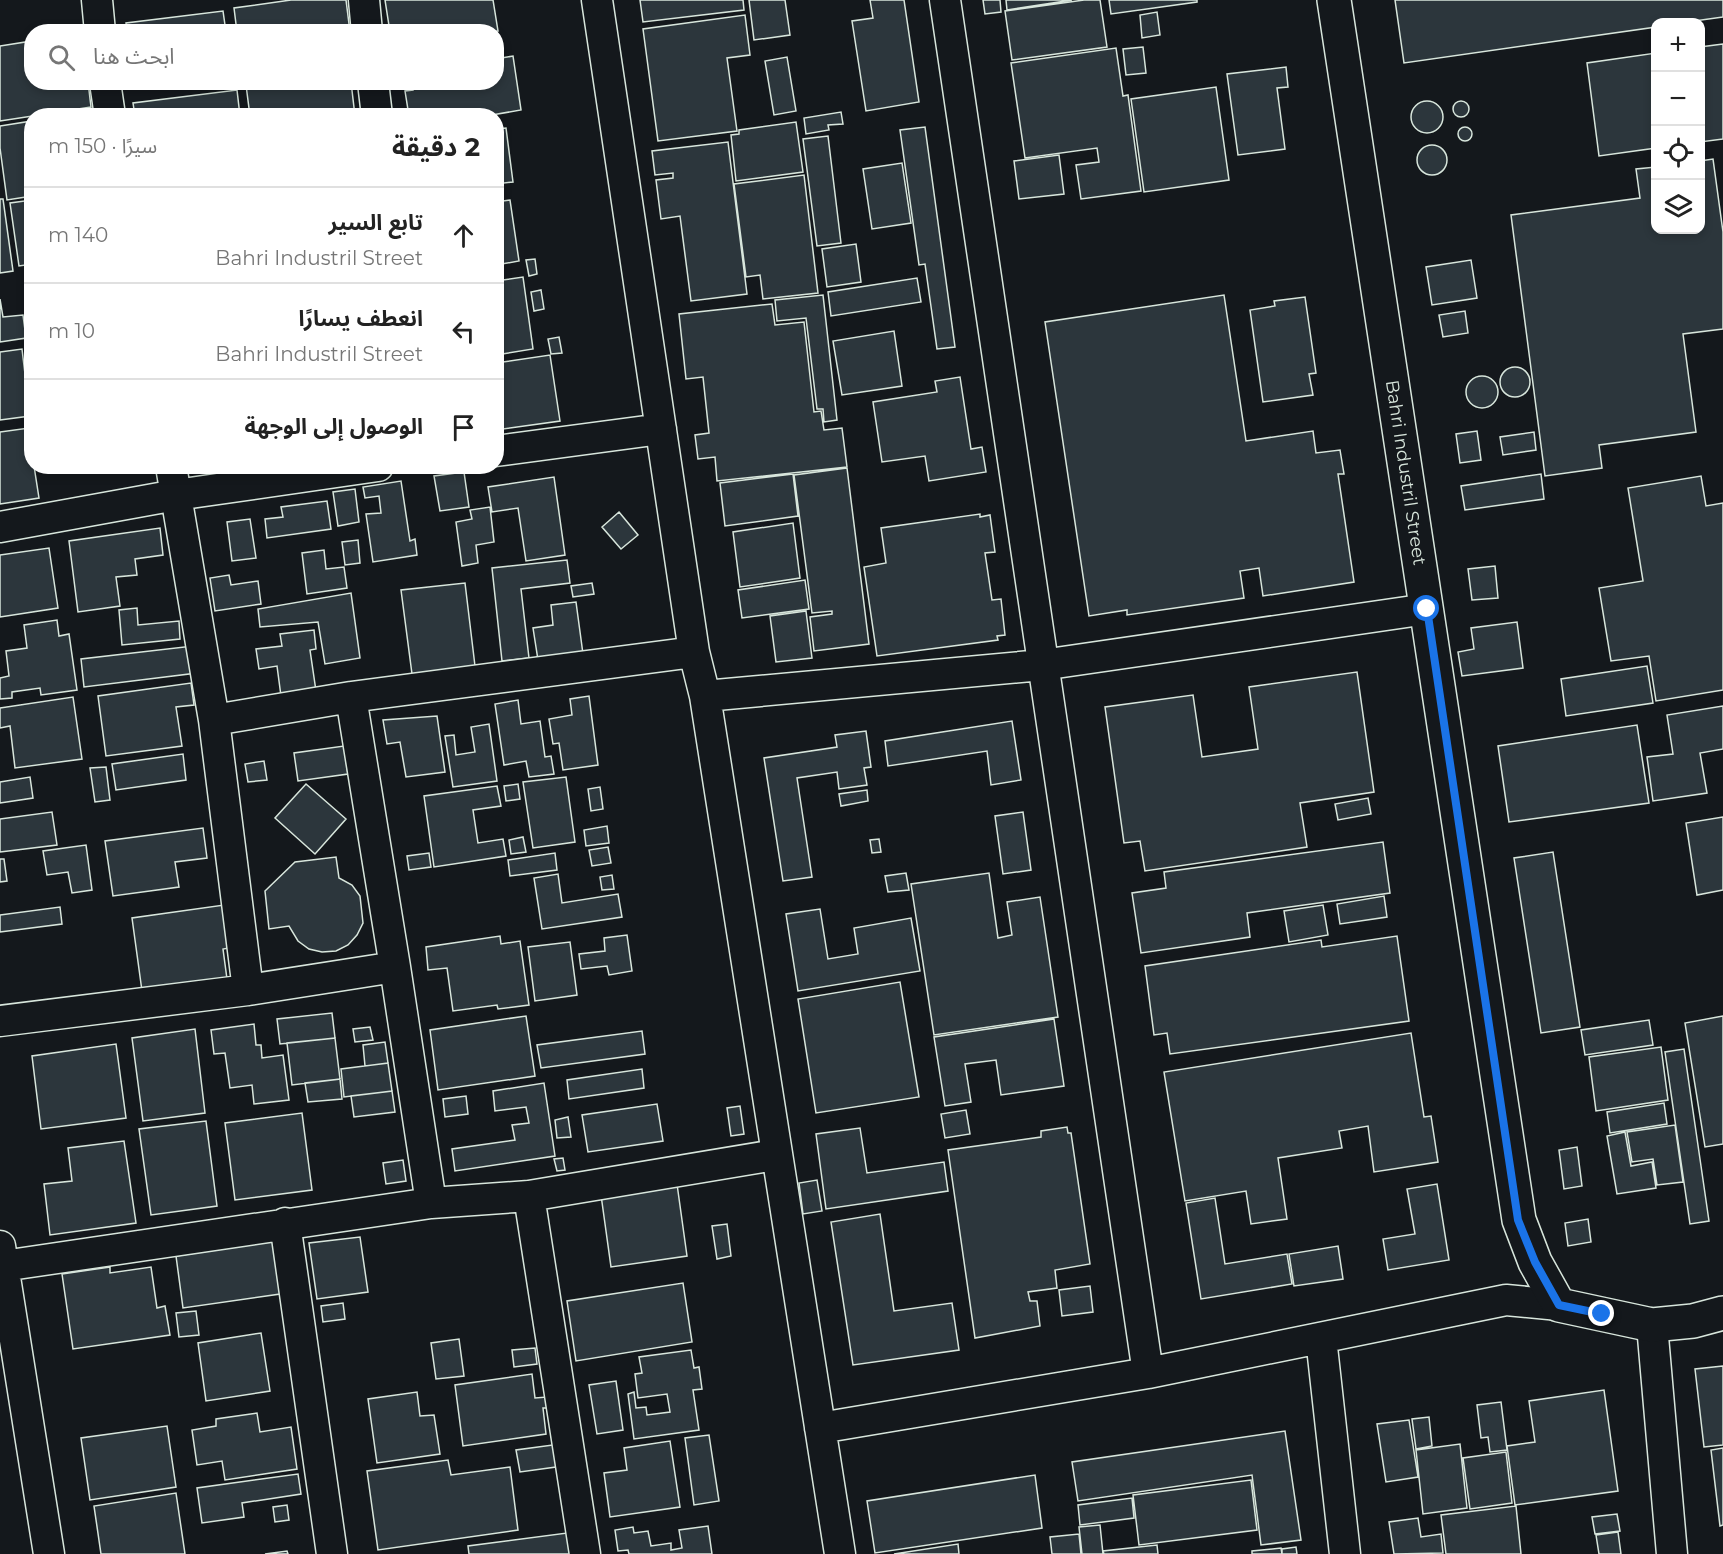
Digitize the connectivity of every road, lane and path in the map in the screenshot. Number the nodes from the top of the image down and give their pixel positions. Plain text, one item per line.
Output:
1 (97, 0) edge
2 (364, 0) edge
3 (597, 0) edge
4 (945, 0) edge
5 (1334, 0) edge
6 (99, 24) edge
7 (366, 24) edge
8 (106, 90) edge
9 (374, 90) edge
10 (109, 108) edge
11 (376, 108) edge
12 (661, 429) junction
13 (504, 450) edge
14 (269, 474) edge
15 (174, 481) edge
16 (0, 527) edge
17 (1427, 609) junction
18 (694, 652) junction
19 (1041, 665) junction
20 (705, 696) junction
21 (351, 697) junction
22 (214, 720) junction
23 (395, 967) junction
24 (248, 990) junction
25 (0, 1021) edge
26 (775, 1155) junction
27 (529, 1196) junction
28 (431, 1203) junction
29 (285, 1223) junction
30 (2, 1256) edge
31 (1559, 1305) junction
32 (1723, 1314) edge
33 (1652, 1325) junction
34 (1321, 1338) junction
35 (1148, 1372) junction
36 (820, 1428) junction
37 (49, 1554) edge
38 (332, 1554) edge
39 (585, 1554) edge
40 (840, 1554) edge
41 (1345, 1554) edge
42 (1672, 1554) edge

1 - 6 street
2 - 7 street
3 - 12 street
4 - 19 street
5 - 17 street, Bahri Industril Street
8 - 10 street
9 - 11 street
12 - 13 street
12 - 18 street
14 - 15 street
15 - 16 street
15 - 22 street
17 - 19 street
17 - 31 street, Bahri Industril Street
18 - 20 street
18 - 21 street
19 - 20 street
19 - 35 street
20 - 26 street
21 - 22 street
21 - 23 street
22 - 24 street
23 - 24 street
23 - 28 street
24 - 25 street
26 - 27 street
26 - 36 street
27 - 28 street
27 - 39 street
28 - 29 street
29 - 30 street
29 - 38 street
30 - 37 street
31 - 33 street
31 - 34 street
32 - 33 street
33 - 42 street
34 - 35 street
34 - 41 street
35 - 36 street
36 - 40 street

